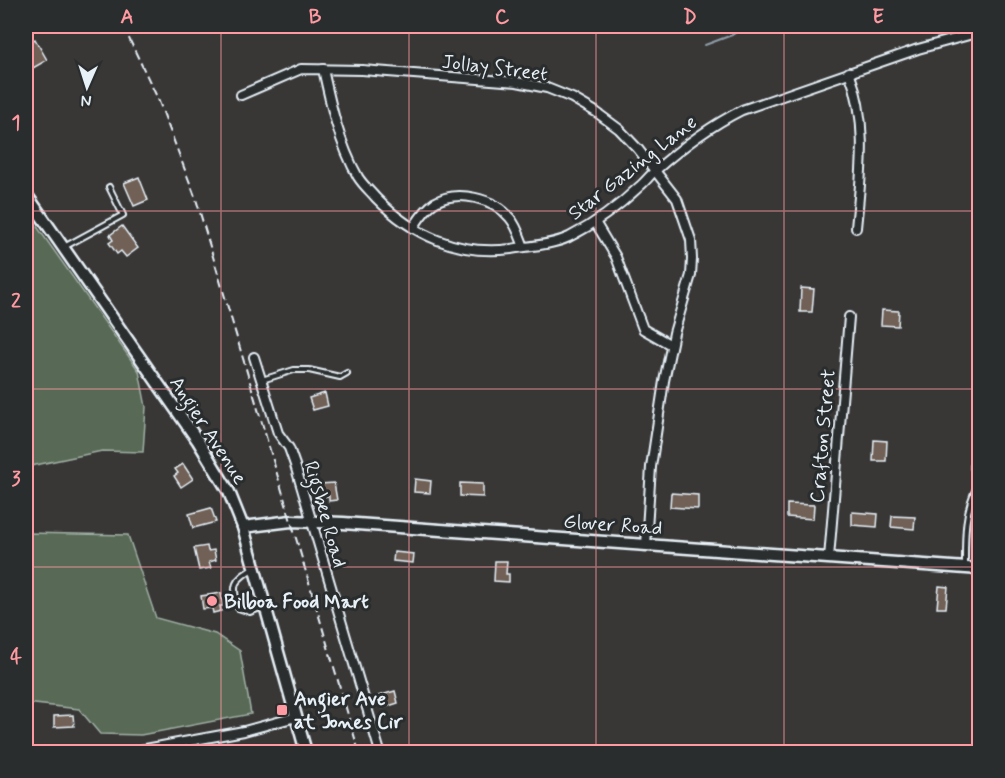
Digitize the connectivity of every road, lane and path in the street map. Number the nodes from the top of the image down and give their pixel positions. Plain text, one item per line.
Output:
1 (980, 32) edge
2 (323, 69) junction
3 (849, 72) junction
4 (241, 95) dead end
5 (655, 171) junction
6 (109, 187) dead end
7 (26, 194) edge
8 (595, 222) junction
9 (413, 228) junction
10 (856, 228) dead end
11 (524, 247) junction
12 (63, 248) junction
13 (849, 317) dead end
14 (671, 345) junction
15 (254, 357) dead end
16 (347, 373) dead end
17 (261, 380) junction
18 (977, 486) dead end
19 (311, 521) junction
20 (243, 527) junction
21 (646, 545) junction
22 (828, 558) junction
23 (255, 568) junction
24 (965, 568) junction
25 (980, 569) edge
26 (265, 606) junction
27 (296, 717) junction
28 (129, 753) edge
29 (306, 753) edge
30 (380, 753) edge

1 - 3 street, Star Gazing Lane
2 - 4 street, Jollay Street
2 - 5 street, Jollay Street
2 - 9 street, Star Gazing Lane
3 - 5 street, Star Gazing Lane
3 - 10 street
5 - 8 street, Star Gazing Lane
5 - 14 street, Jollay Street
6 - 12 lane
7 - 12 street, Angier Avenue
8 - 11 street, Star Gazing Lane
8 - 14 street
9 - 11 street, Star Gazing Lane
9 - 11 street
12 - 20 street, Angier Avenue
13 - 22 street, Crafton Street
14 - 21 street, Jollay Street
15 - 17 street, Rigsbee Road
16 - 17 lane
17 - 19 street, Rigsbee Road
18 - 24 lane
19 - 20 street, Glover Road
19 - 21 street, Glover Road
19 - 30 street, Rigsbee Road
20 - 23 street, Angier Avenue
21 - 22 street, Glover Road
22 - 24 street, Glover Road
23 - 26 street, Angier Avenue
23 - 26 lane
24 - 25 street, Glover Road
26 - 27 street, Angier Avenue
27 - 28 street
27 - 29 street, Angier Avenue

